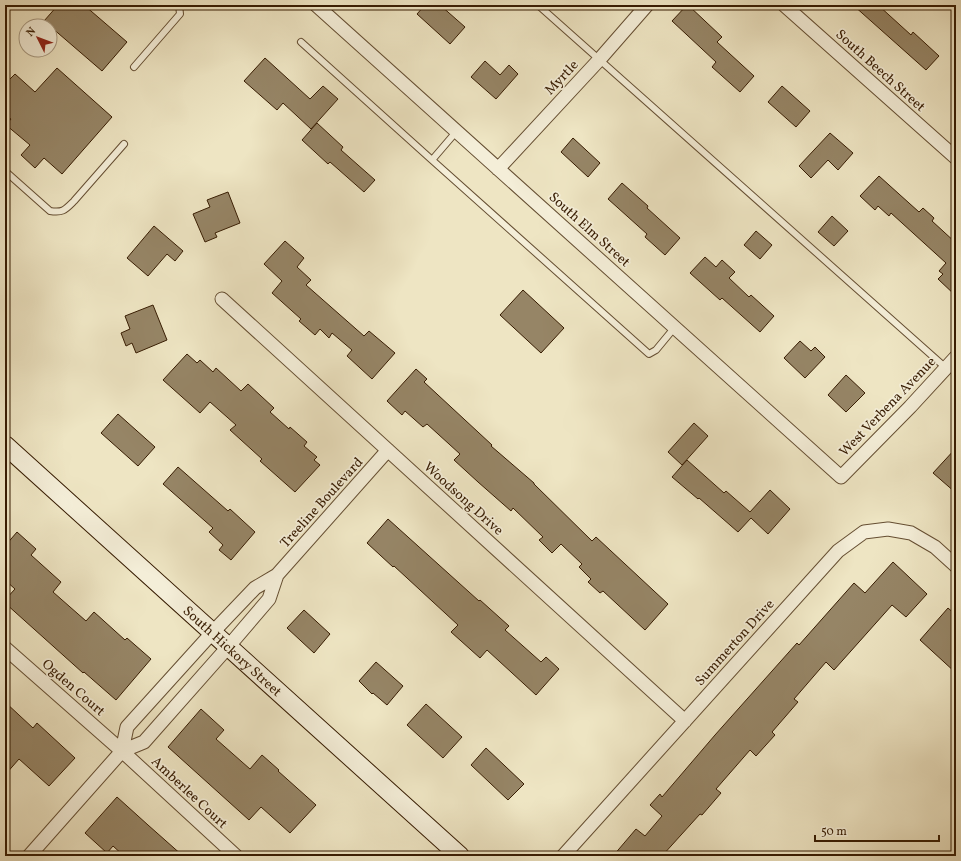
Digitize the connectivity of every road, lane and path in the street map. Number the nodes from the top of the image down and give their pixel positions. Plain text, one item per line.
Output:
1 (179, 5) edge
2 (316, 5) edge
3 (538, 5) edge
4 (646, 5) edge
5 (784, 5) edge
6 (301, 42) dead end
7 (599, 60) junction
8 (134, 67) dead end
9 (456, 132) junction
10 (124, 144) dead end
11 (956, 158) edge
12 (432, 160) junction
13 (498, 169) junction
14 (5, 171) edge
15 (222, 299) dead end
16 (674, 327) junction
17 (956, 357) edge
18 (946, 368) junction
19 (5, 445) edge
20 (388, 450) junction
21 (841, 477) joint
22 (956, 566) edge
23 (277, 575) junction
24 (212, 633) junction
25 (228, 647) junction
26 (5, 648) edge
27 (685, 721) junction
28 (122, 751) junction
29 (28, 856) edge
30 (236, 856) edge
31 (460, 856) edge
32 (563, 856) edge

1 - 8 lane
2 - 9 street, South Elm Street
3 - 7 lane
4 - 7 street, Myrtle
5 - 11 street, South Beech Street
6 - 12 lane
7 - 13 street, Myrtle
7 - 18 lane
9 - 12 lane
9 - 13 street, South Elm Street
10 - 14 lane
12 - 16 lane
13 - 16 street, South Elm Street
15 - 20 street, Woodsong Drive
16 - 21 street, South Elm Street
17 - 18 street, West Verbena Avenue
18 - 21 street, West Verbena Avenue
19 - 24 street, South Hickory Street
20 - 23 street, Treeline Boulevard
20 - 27 street, Woodsong Drive
22 - 27 street, Summerton Drive
23 - 24 street, Treeline Boulevard
23 - 25 street, Treeline Boulevard
24 - 25 street, South Hickory Street
24 - 28 street, Treeline Boulevard
25 - 28 street, Treeline Boulevard
25 - 31 street, South Hickory Street
26 - 28 street, Ogden Court
27 - 32 street, Summerton Drive
28 - 29 street
28 - 30 street, Amberlee Court

